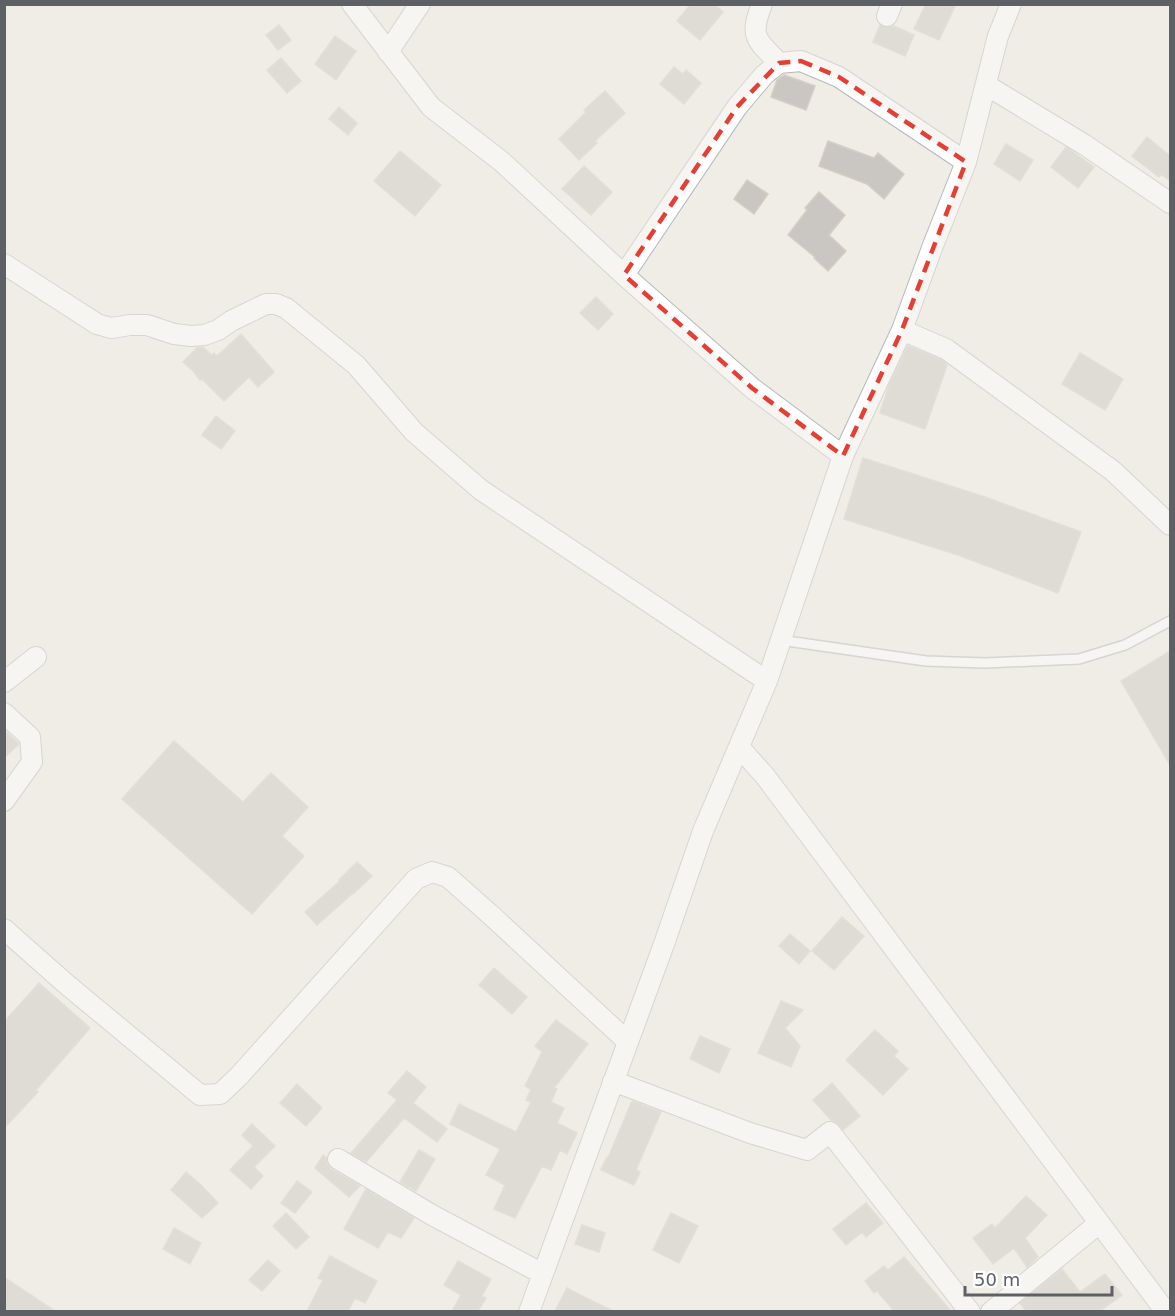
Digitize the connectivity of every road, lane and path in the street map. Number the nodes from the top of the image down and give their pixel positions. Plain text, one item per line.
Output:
1 (352, 4) edge
2 (420, 4) edge
3 (762, 4) edge
4 (1011, 4) edge
5 (388, 52) junction
6 (779, 63) junction
7 (986, 85) junction
8 (966, 162) junction
9 (1170, 203) edge
10 (4, 264) edge
11 (624, 275) junction
12 (902, 330) junction
13 (843, 456) junction
14 (1170, 525) edge
15 (1170, 621) edge
16 (780, 640) junction
17 (36, 657) dead end
18 (767, 681) junction
19 (4, 682) edge
20 (4, 713) edge
21 (739, 747) junction
22 (4, 801) edge
23 (4, 929) edge
24 (628, 1042) junction
25 (613, 1081) junction
26 (338, 1159) dead end
27 (1098, 1224) junction
28 (543, 1274) junction
29 (1166, 1308) edge
30 (529, 1311) edge
31 (970, 1311) edge
32 (991, 1311) edge

1 - 5 street
2 - 5 street
3 - 6 street
4 - 7 street
5 - 11 street
6 - 8 street
6 - 11 street
7 - 8 street
7 - 9 street
8 - 12 street
10 - 18 street
11 - 13 street
12 - 13 street
12 - 14 street
13 - 16 street
15 - 16 lane
16 - 18 street
17 - 19 street
18 - 21 street
20 - 22 street
21 - 24 street
21 - 27 street
23 - 24 street
24 - 25 street
25 - 28 street
25 - 31 street
26 - 28 street
27 - 29 street
27 - 32 street
28 - 30 street

